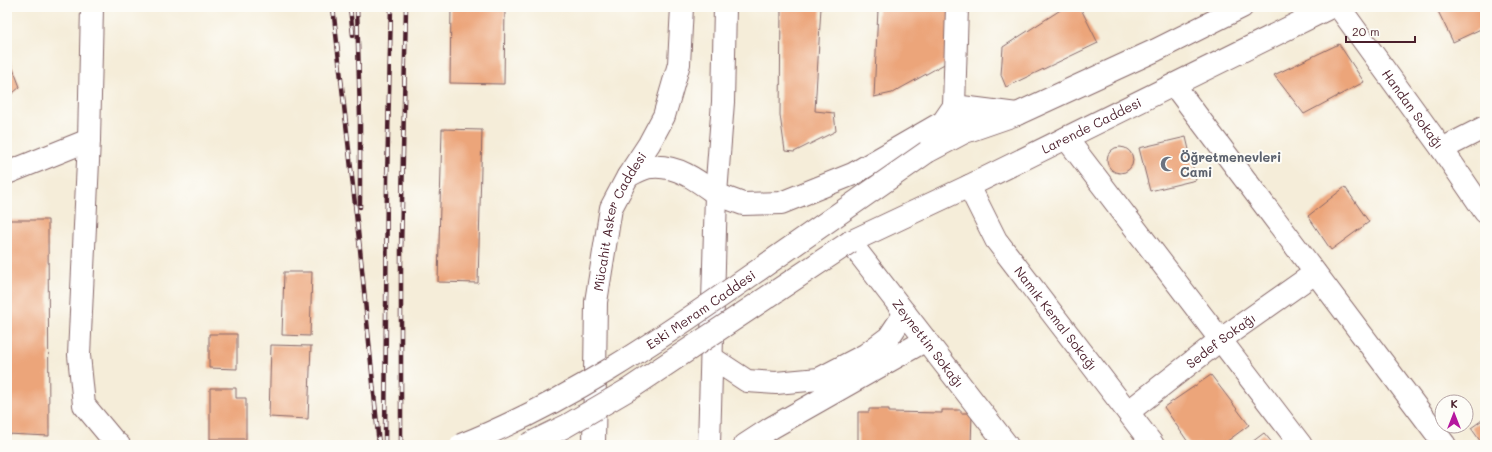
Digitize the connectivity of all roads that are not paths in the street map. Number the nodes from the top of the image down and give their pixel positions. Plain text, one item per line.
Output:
1 (92, 7) edge
2 (682, 7) edge
3 (725, 7) edge
4 (957, 7) edge
5 (1242, 7) edge
6 (1331, 7) edge
7 (1339, 7) edge
8 (1174, 85) junction
9 (954, 106) junction
10 (1017, 114) junction
11 (1485, 127) edge
12 (965, 132) junction
13 (1066, 138) junction
14 (89, 140) junction
15 (1442, 149) junction
16 (7, 173) edge
17 (628, 176) junction
18 (969, 186) junction
19 (716, 194) junction
20 (1485, 212) edge
21 (850, 242) junction
22 (1315, 273) junction
23 (905, 313) junction
24 (926, 340) junction
25 (1220, 340) junction
26 (712, 358) junction
27 (1128, 412) junction
28 (116, 443) edge
29 (461, 445) edge
30 (527, 445) edge
31 (594, 445) edge
32 (709, 445) edge
33 (745, 445) edge
34 (1007, 445) edge
35 (1153, 445) edge
36 (1301, 445) edge
37 (1445, 445) edge

1 - 14 street
2 - 17 street, Mücahit Asker Caddesi
3 - 19 street
4 - 9 street
5 - 10 street
6 - 8 street, Larende Caddesi
7 - 15 street, Handan Sokağı
8 - 13 street, Larende Caddesi
8 - 22 street
9 - 10 street
9 - 12 street
9 - 19 street
10 - 12 street
11 - 15 street
12 - 29 street, Eski Meram Caddesi, bridge
13 - 18 street, Larende Caddesi
13 - 25 street
14 - 16 street
14 - 28 street
15 - 20 street, Handan Sokağı
17 - 19 street
17 - 31 street, Mücahit Asker Caddesi
18 - 21 street, Larende Caddesi
18 - 27 street, Namık Kemal Sokağı
19 - 26 street
21 - 23 street, Zeynettin Sokağı
21 - 30 street, Eski Meram Caddesi, bridge
22 - 25 street, Sedef Sokağı
22 - 37 street
23 - 24 street, Zeynettin Sokağı
23 - 26 street
24 - 33 street
24 - 34 street, Zeynettin Sokağı
25 - 27 street, Sedef Sokağı
25 - 36 street
26 - 32 street
27 - 35 street, Namık Kemal Sokağı

